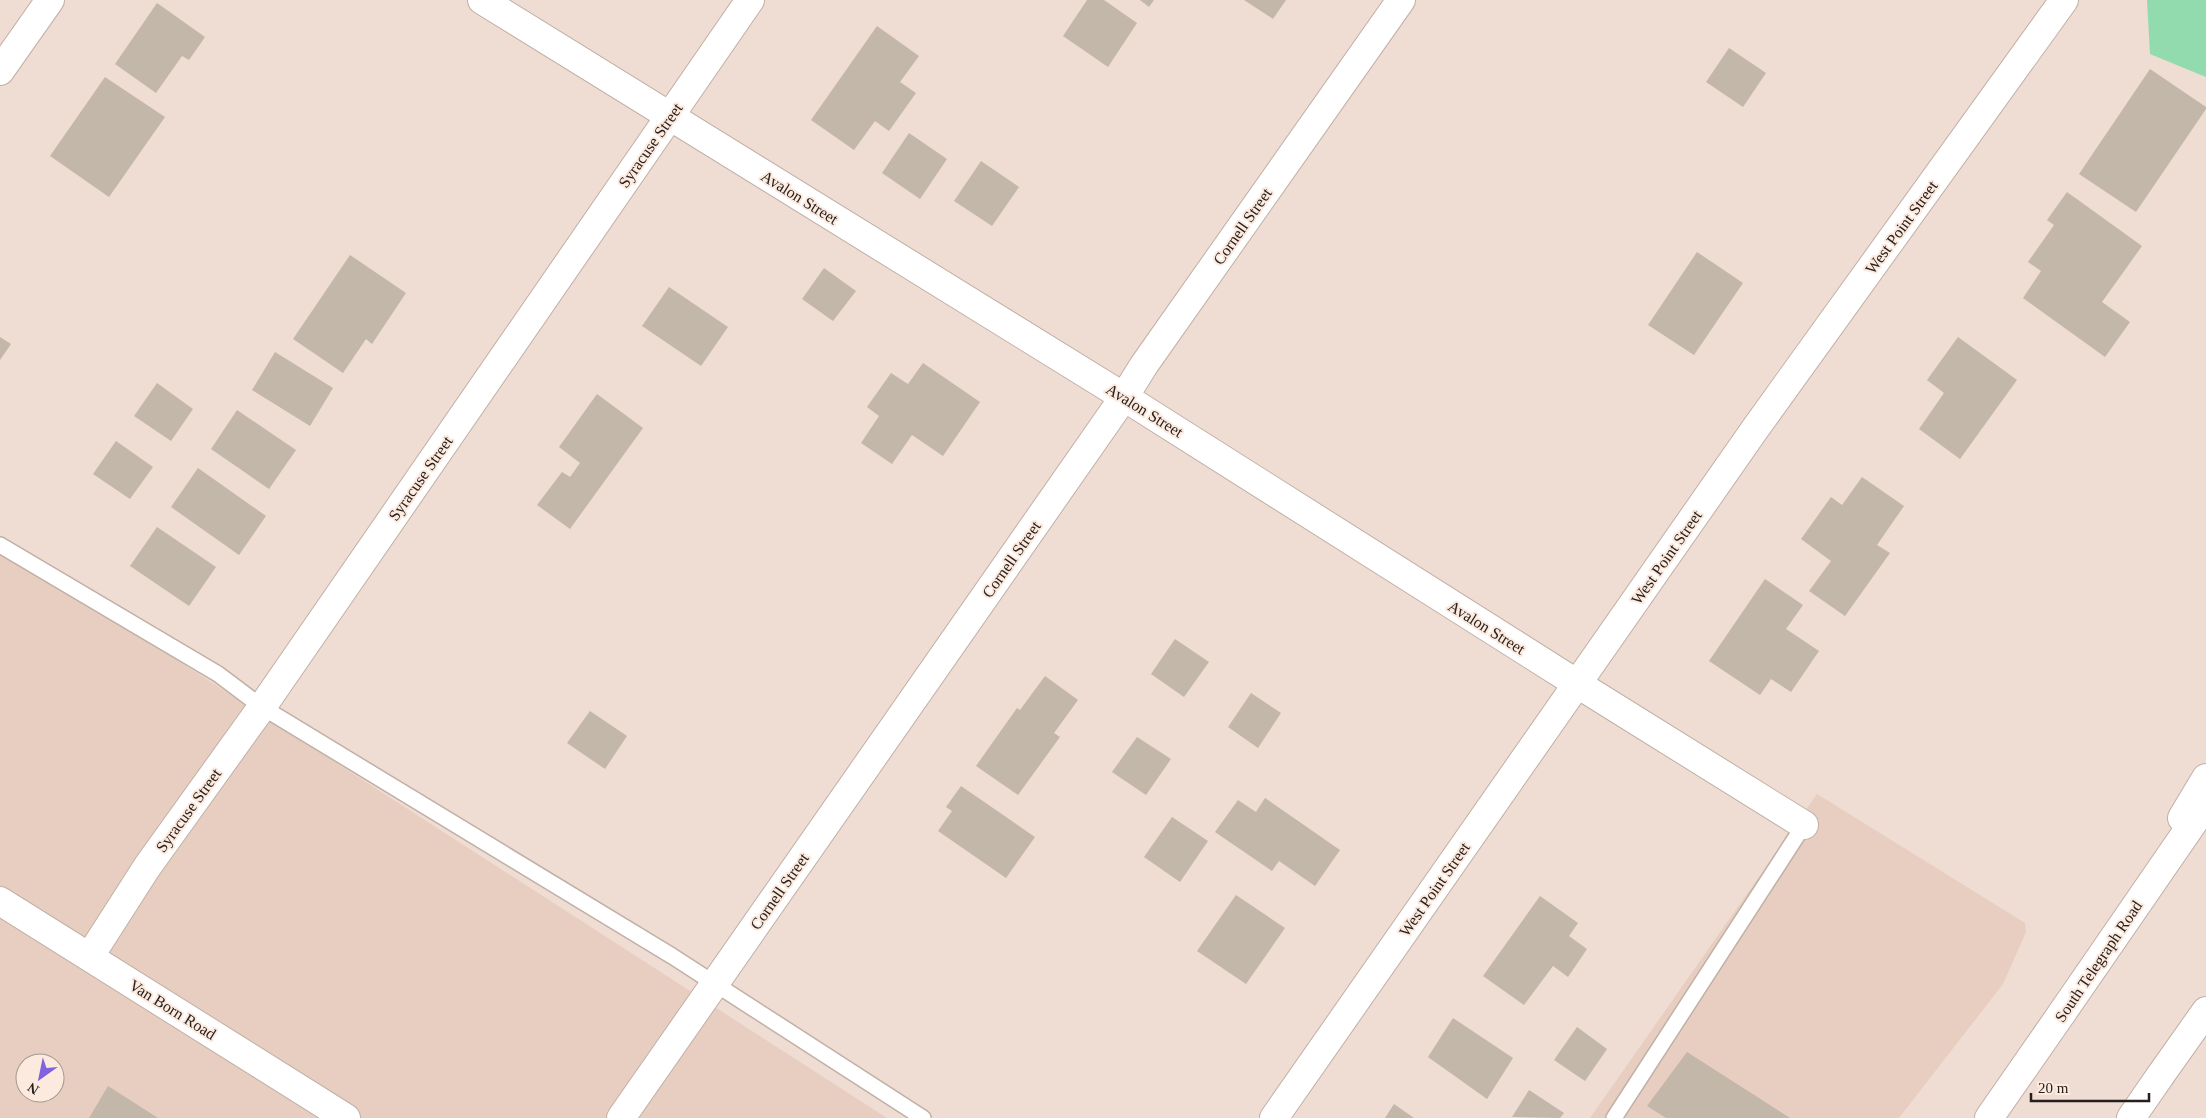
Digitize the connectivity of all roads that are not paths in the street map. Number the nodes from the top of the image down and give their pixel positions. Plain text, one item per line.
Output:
1 (50, 0) edge
2 (482, 0) edge
3 (750, 0) edge
4 (1400, 0) edge
5 (2064, 0) edge
6 (0, 71) edge
7 (670, 116) junction
8 (1124, 397) junction
9 (0, 544) edge
10 (1576, 683) junction
11 (262, 706) junction
12 (2206, 778) edge
13 (2206, 804) edge
14 (1804, 825) joint
15 (0, 901) edge
16 (90, 956) junction
17 (2100, 957) junction
18 (714, 985) junction
19 (2203, 1016) edge
20 (346, 1118) edge
21 (621, 1118) edge
22 (923, 1118) edge
23 (1274, 1118) edge
24 (1614, 1118) edge
25 (1989, 1118) edge
26 (2131, 1118) edge

1 - 6 main road
2 - 7 main road, Avalon Street
3 - 7 main road, Syracuse Street
4 - 8 main road, Cornell Street
5 - 10 main road, West Point Street
7 - 8 main road, Avalon Street
7 - 11 main road, Syracuse Street
8 - 10 main road, Avalon Street
8 - 18 main road, Cornell Street
9 - 11 lane
10 - 14 main road, Avalon Street
10 - 23 main road, West Point Street
11 - 16 main road, Syracuse Street
11 - 18 lane
12 - 17 main road
13 - 17 main road, South Telegraph Road
14 - 24 lane
15 - 16 main road, Van Born Road
16 - 20 main road, Van Born Road
17 - 25 main road, South Telegraph Road
18 - 21 main road, Cornell Street
18 - 22 lane
19 - 26 main road

